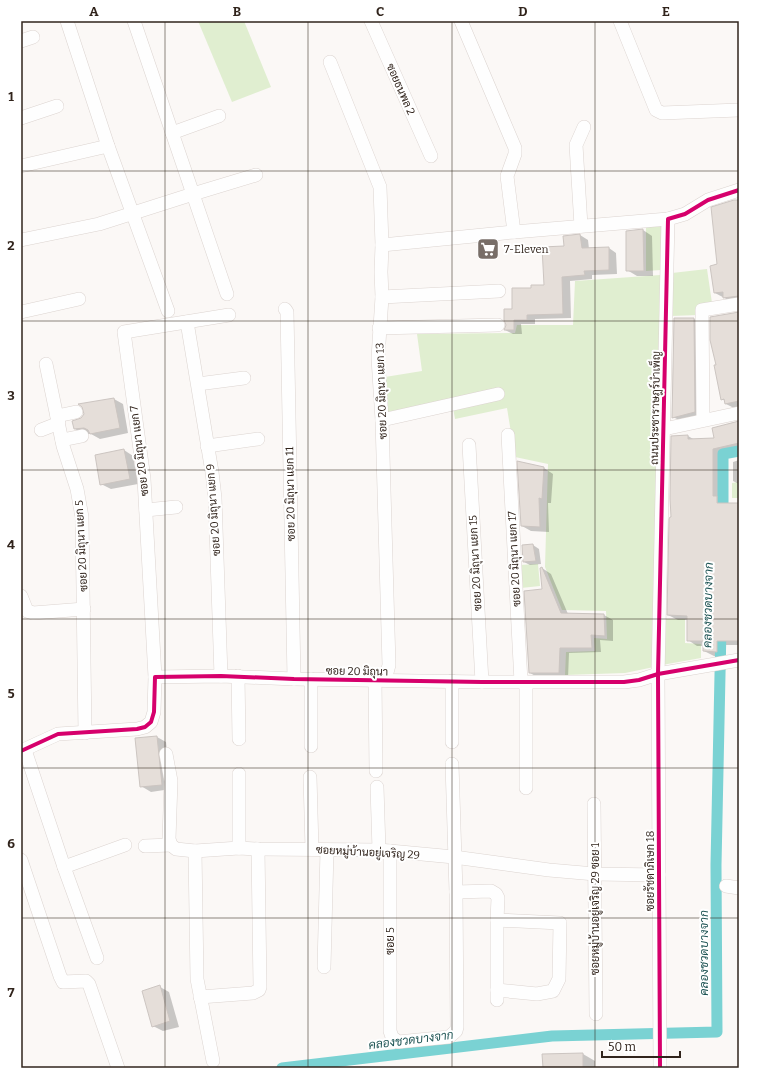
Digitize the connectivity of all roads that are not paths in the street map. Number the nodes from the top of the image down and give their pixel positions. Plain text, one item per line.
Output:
1 (67, 21) edge
2 (134, 21) edge
3 (371, 21) edge
4 (461, 21) edge
5 (620, 21) edge
6 (330, 62) dead end
7 (57, 106) dead end
8 (739, 110) edge
9 (220, 116) dead end
10 (21, 118) edge
11 (584, 127) dead end
12 (172, 133) junction
13 (108, 146) junction
14 (431, 156) dead end
15 (21, 166) edge
16 (256, 176) dead end
17 (739, 190) edge
18 (193, 194) junction
19 (133, 212) junction
20 (668, 219) junction
21 (581, 226) junction
22 (514, 232) junction
23 (21, 240) edge
24 (382, 245) junction
25 (499, 291) dead end
26 (227, 294) dead end
27 (382, 297) junction
28 (79, 299) dead end
29 (739, 304) edge
30 (285, 309) dead end
31 (168, 311) dead end
32 (21, 312) edge
33 (229, 316) dead end
34 (187, 322) junction
35 (498, 325) dead end
36 (379, 328) junction
37 (46, 364) dead end
38 (244, 378) dead end
39 (198, 384) junction
40 (498, 394) dead end
41 (76, 412) dead end
42 (739, 413) edge
43 (58, 419) junction
44 (382, 420) junction
45 (704, 420) junction
46 (664, 429) junction
47 (41, 430) dead end
48 (508, 435) dead end
49 (82, 436) dead end
50 (258, 439) dead end
51 (62, 440) junction
52 (469, 445) dead end
53 (207, 446) junction
54 (176, 507) dead end
55 (146, 510) junction
56 (21, 596) edge
57 (84, 609) junction
58 (738, 660) edge
59 (658, 674) junction
60 (221, 676) junction
61 (238, 676) junction
62 (155, 677) junction
63 (294, 679) junction
64 (311, 679) junction
65 (380, 680) junction
66 (452, 682) junction
67 (482, 682) junction
68 (523, 682) junction
69 (85, 732) junction
70 (239, 739) dead end
71 (452, 742) dead end
72 (311, 746) dead end
73 (23, 751) edge
74 (166, 754) dead end
75 (452, 764) dead end
76 (376, 771) dead end
77 (239, 774) dead end
78 (310, 777) dead end
79 (377, 787) dead end
80 (526, 788) dead end
81 (594, 804) dead end
82 (125, 845) dead end
83 (171, 845) junction
84 (145, 846) dead end
85 (239, 848) junction
86 (258, 849) junction
87 (312, 849) junction
88 (327, 850) junction
89 (384, 850) junction
90 (195, 851) junction
91 (454, 857) junction
92 (21, 860) edge
93 (64, 867) junction
94 (595, 874) junction
95 (659, 875) junction
96 (456, 892) junction
97 (497, 920) junction
98 (97, 958) dead end
99 (324, 967) dead end
100 (200, 997) junction
101 (596, 1014) dead end
102 (213, 1061) dead end
103 (118, 1068) edge
104 (660, 1068) edge

1 - 13 street
2 - 12 street
3 - 14 street, ซอยธนพล 2
4 - 22 street
5 - 8 street
6 - 24 street, ซอย 20 มิถุนา แยก 13
7 - 10 street
9 - 12 street
11 - 21 street
12 - 18 street
13 - 15 street
13 - 19 street
16 - 18 street
17 - 20 street
18 - 19 street
18 - 26 street
19 - 23 street
19 - 31 street
20 - 21 street
20 - 46 street, ถนนประชาราษฎร์บำเพ็ญ
21 - 22 street
22 - 24 street
24 - 27 street, ซอย 20 มิถุนา แยก 13
25 - 27 street
27 - 36 street, ซอย 20 มิถุนา แยก 13
28 - 32 street
29 - 45 street
30 - 63 street, ซอย 20 มิถุนา แยก 11
33 - 34 street, ซอย 20 มิถุนา แยก 7
34 - 39 street, ซอย 20 มิถุนา แยก 9
34 - 55 street, ซอย 20 มิถุนา แยก 7
35 - 36 street
36 - 44 street, ซอย 20 มิถุนา แยก 13
37 - 43 street, ซอย 20 มิถุนา แยก 5
38 - 39 street
39 - 53 street, ซอย 20 มิถุนา แยก 9
40 - 44 street
41 - 43 street
42 - 45 street
43 - 47 street
43 - 51 street, ซอย 20 มิถุนา แยก 5
44 - 65 street, ซอย 20 มิถุนา แยก 13
45 - 46 street
46 - 59 street, ถนนประชาราษฎร์บำเพ็ญ
48 - 68 street, ซอย 20 มิถุนา แยก 17
49 - 51 street
50 - 53 street
51 - 57 street, ซอย 20 มิถุนา แยก 5
52 - 67 street, ซอย 20 มิถุนา แยก 15
53 - 60 street, ซอย 20 มิถุนา แยก 9
54 - 55 street
55 - 62 street, ซอย 20 มิถุนา แยก 7
56 - 57 street
57 - 69 street, ซอย 20 มิถุนา แยก 5
58 - 59 street, ซอย 20 มิถุนา
59 - 68 street, ซอย 20 มิถุนา
59 - 95 street, ซอยรัชดาภิเษก 18
60 - 61 street, ซอย 20 มิถุนา
60 - 62 street, ซอย 20 มิถุนา
61 - 63 street, ซอย 20 มิถุนา
61 - 70 street
62 - 69 street
63 - 64 street, ซอย 20 มิถุนา
64 - 65 street, ซอย 20 มิถุนา
64 - 72 street
65 - 66 street, ซอย 20 มิถุนา
65 - 76 street, ซอย 20 มิถุนา แยก 13
66 - 67 street, ซอย 20 มิถุนา
66 - 71 street
67 - 68 street, ซอย 20 มิถุนา
68 - 80 street, ซอย 20 มิถุนา แยก 17
69 - 73 street
73 - 93 street
74 - 83 street
75 - 91 street
77 - 85 street
78 - 87 street
79 - 89 street, ซอย 5
81 - 94 street, ซอยหมู่บ้านอยู่เจริญ 29 ซอย 1
82 - 93 street
83 - 84 street, ซอยหมู่บ้านอยู่เจริญ 29
83 - 90 street, ซอยหมู่บ้านอยู่เจริญ 29
85 - 86 street, ซอยหมู่บ้านอยู่เจริญ 29
85 - 90 street, ซอยหมู่บ้านอยู่เจริญ 29
86 - 87 street, ซอยหมู่บ้านอยู่เจริญ 29
86 - 100 street
87 - 88 street, ซอยหมู่บ้านอยู่เจริญ 29
88 - 89 street, ซอยหมู่บ้านอยู่เจริญ 29
88 - 99 street
89 - 91 street, ซอยหมู่บ้านอยู่เจริญ 29
89 - 96 street, ซอย 5
90 - 100 street
91 - 94 street, ซอยหมู่บ้านอยู่เจริญ 29
91 - 96 street
92 - 103 street
93 - 98 street
94 - 95 street, ซอยหมู่บ้านอยู่เจริญ 29
94 - 101 street, ซอยหมู่บ้านอยู่เจริญ 29 ซอย 1
95 - 104 street, ซอยรัชดาภิเษก 18
96 - 97 street
97 - 97 street
100 - 102 street

